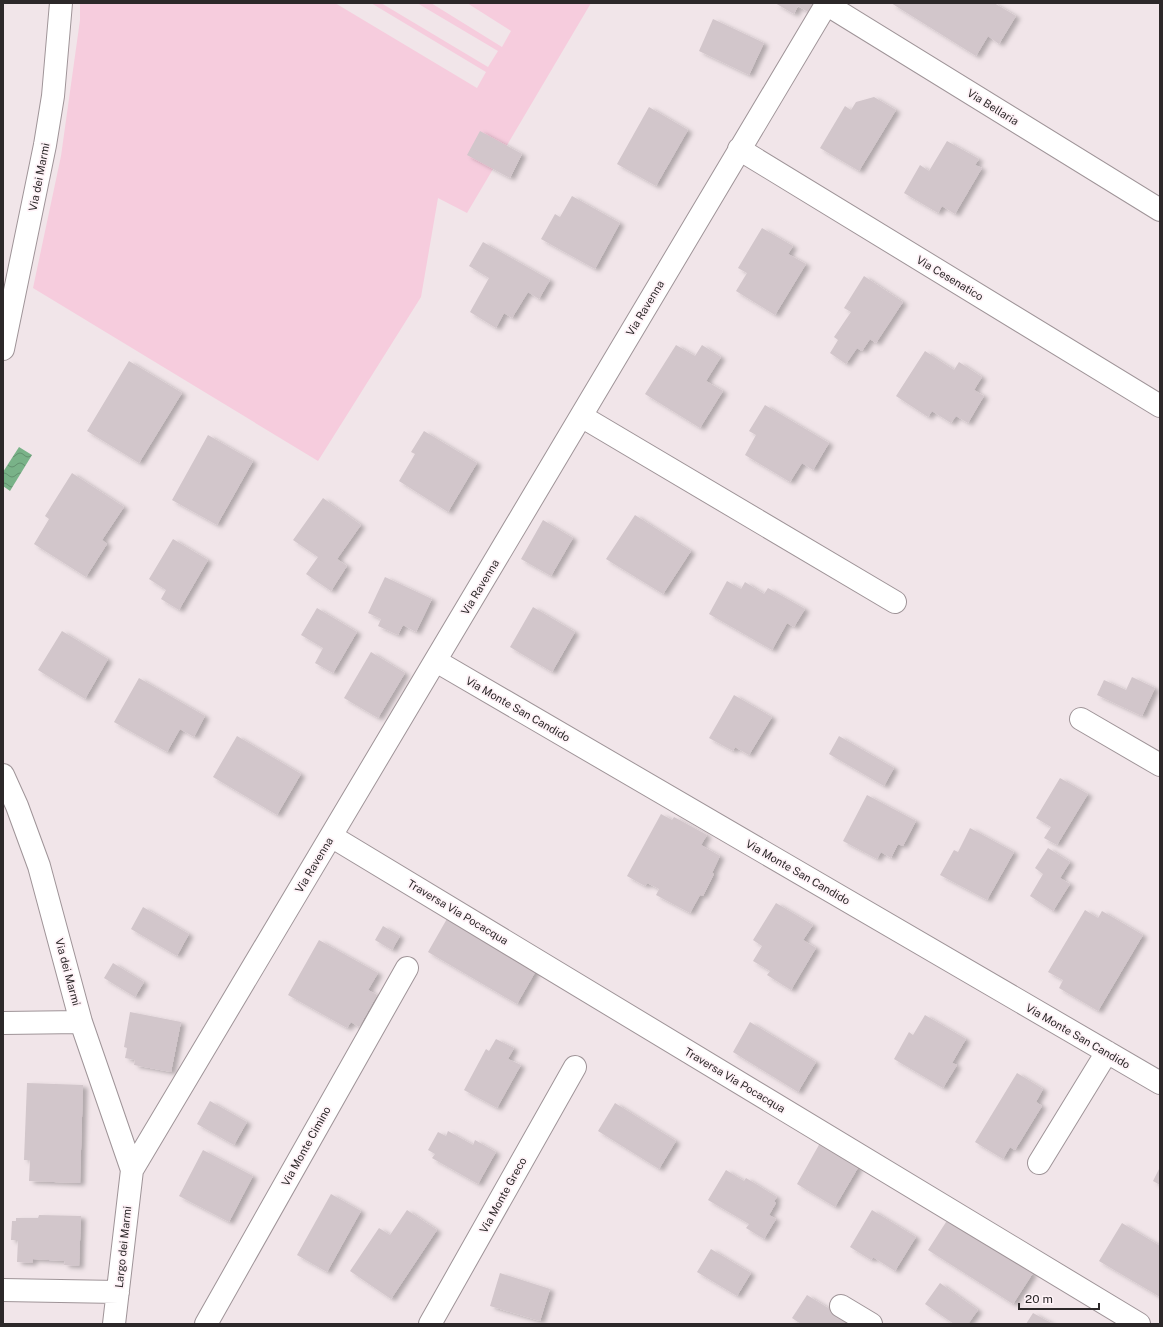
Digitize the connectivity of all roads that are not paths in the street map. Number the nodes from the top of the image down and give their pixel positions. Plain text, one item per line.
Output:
1 (61, 3) edge
2 (826, 3) edge
3 (740, 150) junction
4 (1160, 210) edge
5 (3, 349) edge
6 (1160, 406) edge
7 (581, 416) junction
8 (895, 602) dead end
9 (436, 661) junction
10 (1081, 719) dead end
11 (1160, 765) edge
12 (3, 775) edge
13 (331, 836) junction
14 (407, 968) dead end
15 (81, 1022) junction
16 (3, 1023) edge
17 (1107, 1052) junction
18 (575, 1067) dead end
19 (1160, 1084) edge
20 (1039, 1163) dead end
21 (132, 1170) junction
22 (3, 1290) edge
23 (118, 1292) junction
24 (841, 1306) dead end
25 (114, 1324) edge
26 (206, 1324) edge
27 (430, 1324) edge
28 (871, 1324) edge
29 (1139, 1324) edge

1 - 5 street, Via dei Marmi
2 - 3 street, Via Ravenna
2 - 4 street, Via Bellaria
3 - 6 street, Via Cesenatico
3 - 7 street, Via Ravenna
7 - 8 street
7 - 9 street, Via Ravenna
9 - 13 street, Via Ravenna
9 - 17 street, Via Monte San Candido
10 - 11 street
12 - 15 street, Via dei Marmi
13 - 21 street, Via Ravenna
13 - 29 street, Traversa Via Pocacqua
14 - 26 street, Via Monte Cimino
15 - 16 street
15 - 21 street, Via dei Marmi
17 - 19 street, Via Monte San Candido
17 - 20 street
18 - 27 street, Via Monte Greco
21 - 23 street, Largo dei Marmi
22 - 23 street
23 - 25 street, Largo dei Marmi
24 - 28 street

